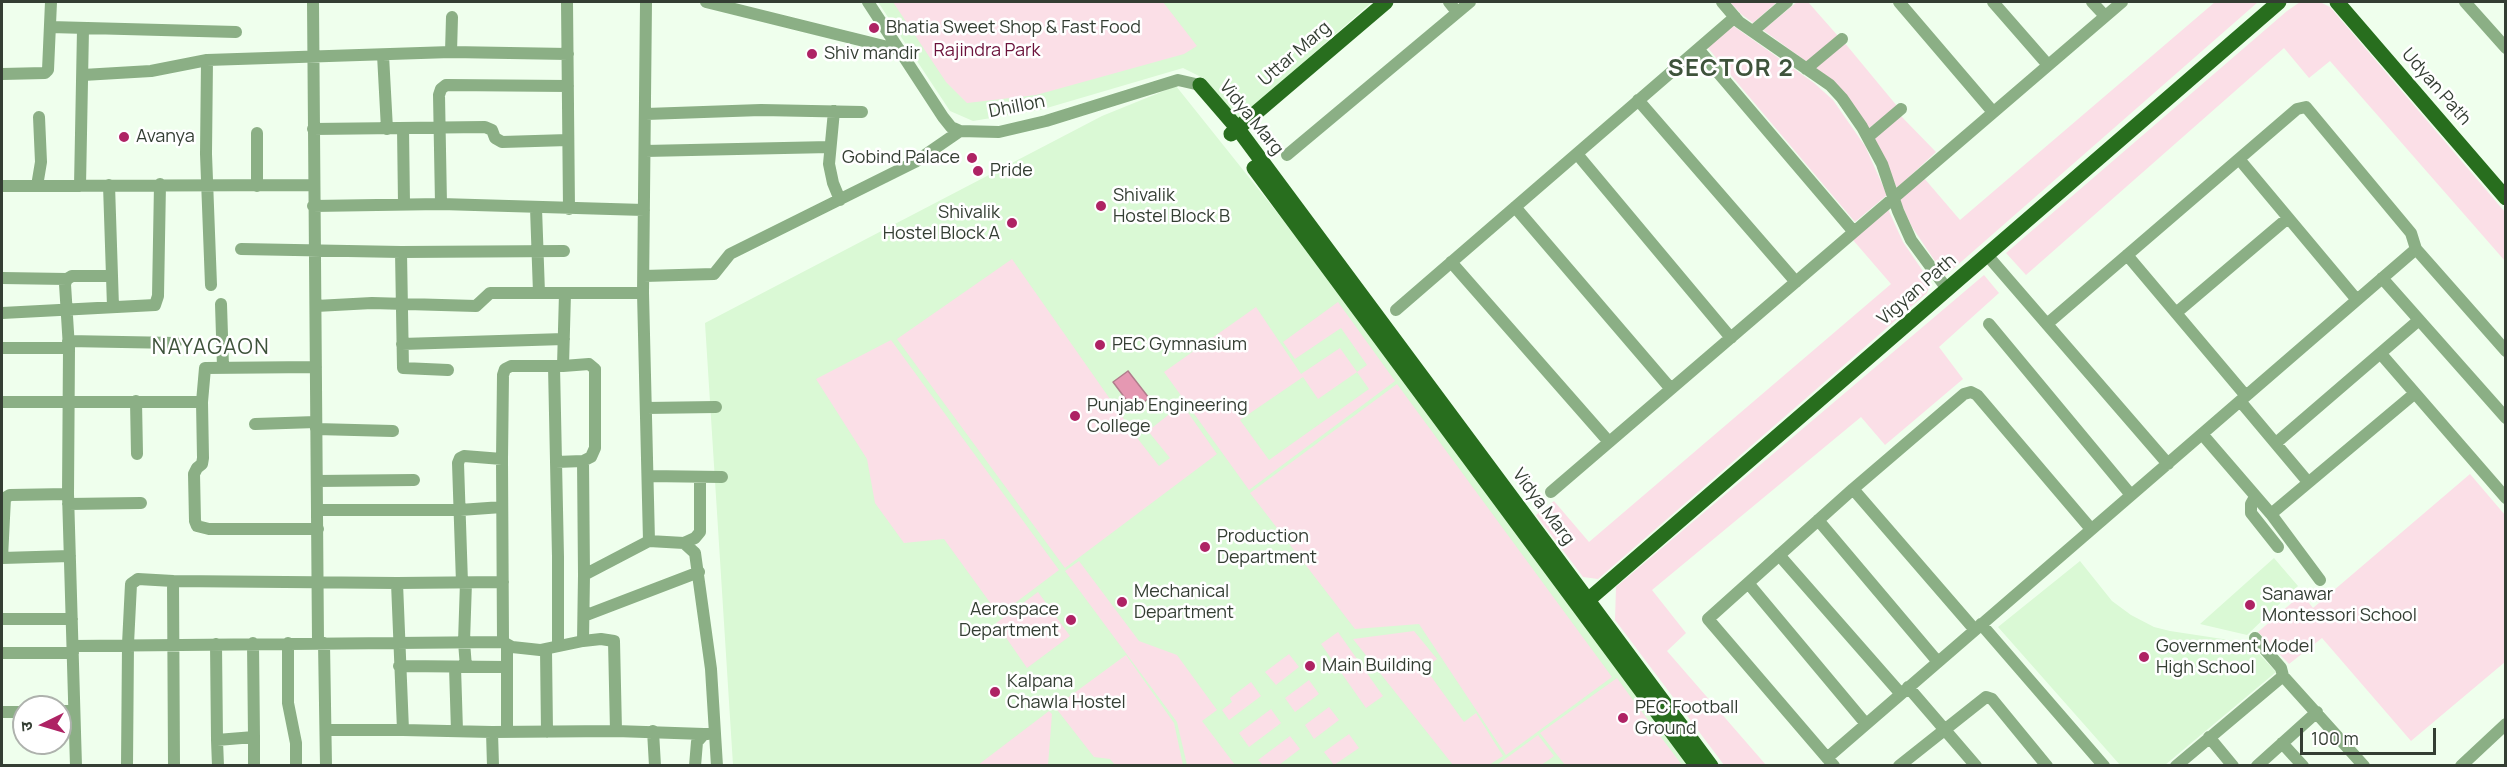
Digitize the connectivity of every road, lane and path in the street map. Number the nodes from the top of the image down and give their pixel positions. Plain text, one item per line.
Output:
1 (51, 2) edge
2 (313, 2) edge
3 (567, 2) edge
4 (646, 2) edge
5 (706, 2) edge
6 (868, 2) edge
7 (1386, 2) edge
8 (1449, 2) edge
9 (1470, 2) edge
10 (1722, 2) edge
11 (1787, 2) edge
12 (1899, 2) edge
13 (1993, 2) edge
14 (2092, 2) edge
15 (2122, 2) edge
16 (2279, 2) edge
17 (2337, 2) edge
18 (2347, 2) edge
19 (2465, 2) edge
20 (1457, 12) junction
21 (2104, 16) junction
22 (452, 17) dead end
23 (1735, 17) junction
24 (50, 27) junction
25 (82, 29) junction
26 (1752, 31) junction
27 (236, 32) dead end
28 (1842, 39) dead end
29 (2505, 48) edge
30 (1698, 49) junction
31 (900, 50) junction
32 (451, 52) junction
33 (568, 54) junction
34 (383, 55) junction
35 (314, 57) junction
36 (207, 60) junction
37 (2048, 64) junction
38 (1806, 69) junction
39 (2, 74) edge
40 (82, 75) junction
41 (1200, 85) joint
42 (568, 86) junction
43 (1638, 100) junction
44 (1901, 110) dead end
45 (834, 111) junction
46 (862, 112) dead end
47 (1993, 112) junction
48 (645, 114) junction
49 (39, 117) dead end
50 (403, 128) junction
51 (441, 128) junction
52 (313, 129) junction
53 (387, 129) junction
54 (960, 131) junction
55 (1234, 132) junction
56 (257, 134) dead end
57 (1868, 137) junction
58 (568, 140) junction
59 (830, 147) junction
60 (645, 151) junction
61 (1577, 153) junction
62 (1287, 155) dead end
63 (2239, 159) junction
64 (160, 184) junction
65 (109, 185) junction
66 (313, 185) junction
67 (2505, 185) edge
68 (2, 186) edge
69 (37, 186) junction
70 (80, 186) junction
71 (256, 186) junction
72 (208, 187) junction
73 (1894, 198) junction
74 (2505, 198) edge
75 (840, 200) junction
76 (404, 204) junction
77 (441, 204) junction
78 (313, 206) junction
79 (1515, 207) junction
80 (536, 208) junction
81 (568, 209) junction
82 (644, 210) junction
83 (2288, 218) junction
84 (1854, 232) junction
85 (241, 249) dead end
86 (2416, 249) junction
87 (315, 251) junction
88 (538, 251) junction
89 (564, 251) dead end
90 (401, 252) junction
91 (1987, 255) junction
92 (2127, 255) junction
93 (1451, 262) junction
94 (112, 276) junction
95 (644, 276) junction
96 (2, 278) edge
97 (2382, 278) junction
98 (67, 279) junction
99 (1796, 282) junction
100 (211, 285) dead end
101 (1947, 289) junction
102 (539, 292) junction
103 (565, 293) junction
104 (643, 293) junction
105 (2357, 300) junction
106 (221, 304) dead end
107 (401, 305) junction
108 (316, 306) junction
109 (113, 307) junction
110 (1396, 310) dead end
111 (66, 311) junction
112 (2, 313) edge
113 (2176, 313) junction
114 (2419, 320) junction
115 (1989, 324) dead end
116 (2046, 324) junction
117 (1731, 338) junction
118 (564, 339) junction
119 (176, 343) dead end
120 (402, 344) junction
121 (68, 345) junction
122 (2, 348) edge
123 (2505, 351) edge
124 (2381, 354) junction
125 (559, 366) junction
126 (224, 367) junction
127 (316, 367) junction
128 (448, 370) dead end
129 (1671, 389) junction
130 (2414, 394) junction
131 (2243, 398) junction
132 (69, 400) junction
133 (136, 401) junction
134 (2, 402) edge
135 (202, 402) junction
136 (716, 407) dead end
137 (646, 408) junction
138 (2505, 418) edge
139 (255, 424) dead end
140 (316, 426) junction
141 (393, 430) dead end
142 (2202, 434) junction
143 (1610, 442) junction
144 (2276, 443) junction
145 (137, 454) dead end
146 (502, 459) junction
147 (583, 461) junction
148 (556, 462) junction
149 (2168, 464) junction
150 (648, 476) junction
151 (700, 477) junction
152 (722, 477) dead end
153 (414, 480) dead end
154 (317, 481) junction
155 (2308, 482) junction
156 (1853, 489) junction
157 (1551, 492) dead end
158 (2131, 495) junction
159 (2255, 497) junction
160 (2505, 498) edge
161 (68, 499) junction
162 (141, 503) dead end
163 (502, 507) junction
164 (317, 510) junction
165 (459, 510) junction
166 (2271, 514) junction
167 (1818, 520) junction
168 (318, 529) junction
169 (2091, 530) junction
170 (649, 541) junction
171 (684, 543) junction
172 (2278, 547) dead end
173 (1779, 555) junction
174 (70, 556) junction
175 (2, 558) edge
176 (699, 572) junction
177 (584, 575) junction
178 (173, 580) junction
179 (2320, 580) dead end
180 (318, 582) junction
181 (464, 582) junction
182 (502, 582) junction
183 (397, 583) junction
184 (1748, 583) junction
185 (1584, 604) junction
186 (584, 616) junction
187 (72, 618) junction
188 (2, 619) edge
189 (1978, 627) junction
190 (2255, 638) dead end
191 (583, 641) junction
192 (321, 642) junction
193 (399, 642) junction
194 (464, 642) junction
195 (288, 643) junction
196 (505, 643) junction
197 (128, 644) junction
198 (174, 644) junction
199 (216, 644) junction
200 (253, 644) junction
201 (552, 647) junction
202 (73, 649) junction
203 (2, 653) edge
204 (1938, 662) junction
205 (399, 666) junction
206 (461, 667) junction
207 (507, 667) junction
208 (2283, 676) junction
209 (1904, 691) junction
210 (74, 711) joint
211 (2317, 712) junction
212 (1866, 724) junction
213 (2505, 724) edge
214 (326, 730) junction
215 (403, 730) junction
216 (1945, 730) junction
217 (457, 731) junction
218 (616, 731) junction
219 (653, 731) junction
220 (492, 732) junction
221 (507, 732) junction
222 (547, 732) junction
223 (710, 734) junction
224 (254, 737) junction
225 (2209, 737) junction
226 (217, 740) junction
227 (2282, 743) junction
228 (1830, 762) edge
229 (1908, 763) edge
230 (76, 765) edge
231 (128, 765) edge
232 (174, 765) edge
233 (218, 765) edge
234 (254, 765) edge
235 (296, 765) edge
236 (326, 765) edge
237 (494, 765) edge
238 (655, 765) edge
239 (695, 765) edge
240 (717, 765) edge
241 (1697, 765) edge
242 (1711, 765) edge
243 (1976, 765) edge
244 (2047, 765) edge
245 (2104, 765) edge
246 (2176, 765) edge
247 (2233, 765) edge
248 (2258, 765) edge
249 (2303, 765) edge
250 (2364, 765) edge
251 (2461, 765) edge

1 - 24 street
2 - 35 street
3 - 33 street
4 - 48 street
5 - 31 street
6 - 31 street
7 - 55 main road, Uttar Marg
8 - 20 street
9 - 20 street
10 - 23 street
11 - 26 street
12 - 47 street
13 - 37 street
14 - 21 street
15 - 21 street
16 - 91 main road, Vigyan Path
17 - 74 main road, Udyan Path
18 - 67 main road, Udyan Path
19 - 29 street
20 - 62 street
21 - 37 street
22 - 32 street
23 - 26 street
23 - 30 street
24 - 25 street
24 - 39 street
25 - 27 street
25 - 40 street
26 - 38 street
28 - 38 street
30 - 43 street
30 - 84 street
31 - 54 street
32 - 33 street
32 - 34 street
33 - 42 street
34 - 35 street
34 - 53 street
35 - 36 street
35 - 52 street
36 - 40 street
36 - 72 street
37 - 47 street
38 - 57 street
40 - 70 street
41 - 54 street, Dhillon
41 - 55 main road, Vidya Marg
42 - 51 street
42 - 58 street
43 - 61 street
43 - 99 street
44 - 57 street
45 - 46 street
45 - 48 street
45 - 59 street
47 - 73 street
48 - 60 street
49 - 69 street
50 - 51 street
50 - 53 street
50 - 76 street
51 - 58 street
51 - 77 street
52 - 53 street
52 - 66 street
54 - 75 street
55 - 185 main road, Vidya Marg
56 - 71 street
57 - 73 street
58 - 81 street
59 - 60 street
59 - 75 street
60 - 82 street
61 - 79 street
61 - 117 street
63 - 83 street
63 - 86 street
63 - 92 street
64 - 65 street
64 - 72 street
64 - 109 street
65 - 70 street
65 - 94 street
66 - 71 street
66 - 78 street
68 - 69 street
69 - 70 street
71 - 72 street
72 - 100 street
73 - 84 street
73 - 101 street
75 - 95 street
76 - 77 street
76 - 78 street
77 - 80 street
78 - 87 street
79 - 93 street
79 - 129 street
80 - 81 street
80 - 88 street
81 - 82 street
82 - 95 street
83 - 105 street
83 - 113 street
84 - 99 street
85 - 87 street
86 - 97 street
86 - 123 street
87 - 90 street
87 - 108 street
88 - 89 street
88 - 90 street
88 - 102 street
90 - 107 street
91 - 101 main road, Vigyan Path
91 - 116 street
92 - 113 street
92 - 116 street
93 - 110 street
93 - 143 street
94 - 98 street
94 - 109 street
95 - 104 street
96 - 98 street
97 - 105 street
97 - 114 street
98 - 111 street
99 - 117 street
101 - 185 main road, Vigyan Path
102 - 103 street
102 - 107 street
103 - 104 street
103 - 118 street
104 - 137 street
105 - 131 street
106 - 126 street
107 - 108 street
107 - 120 street
108 - 127 street
109 - 111 street
111 - 112 street
111 - 121 street
113 - 131 street
114 - 124 street
114 - 138 street
115 - 158 street
116 - 149 street
117 - 129 street
118 - 120 street
118 - 125 street
119 - 121 street
120 - 128 street
121 - 122 street
121 - 132 street
124 - 130 street
124 - 144 street
125 - 146 street
125 - 147 street
125 - 148 street
126 - 127 street
126 - 135 street
127 - 140 street
129 - 143 street
130 - 155 street
130 - 160 street
131 - 142 street
131 - 144 street
132 - 133 street
132 - 134 street
132 - 161 street
133 - 135 street
133 - 145 street
135 - 168 street
136 - 137 street
137 - 150 street
139 - 140 street
140 - 141 street
140 - 154 street
142 - 149 street
142 - 159 street
143 - 157 street
144 - 155 street
146 - 163 street
146 - 165 street
147 - 148 street
147 - 177 street
148 - 201 street
149 - 158 street
150 - 151 street
150 - 170 street
151 - 152 street
151 - 171 street
153 - 154 street
154 - 164 street
155 - 166 street
156 - 167 street
156 - 169 street
156 - 189 street
158 - 169 street
159 - 166 street
159 - 172 street
161 - 162 street
161 - 174 street
161 - 175 street
163 - 165 street
163 - 182 street
164 - 165 street
164 - 168 street
165 - 181 street
166 - 179 street
167 - 173 street
167 - 204 street
168 - 180 street
169 - 189 street
170 - 171 street
170 - 177 street
171 - 176 street
173 - 184 street
173 - 209 street
174 - 175 street
174 - 187 street
176 - 186 street
176 - 223 street
177 - 186 street
178 - 180 street
178 - 197 street
178 - 198 street
180 - 183 street
180 - 192 street
181 - 182 street
181 - 183 street
181 - 194 street
182 - 196 street
183 - 193 street
184 - 212 street
184 - 228 street
185 - 241 main road, Vidya Marg
185 - 242 main road, Vidya Marg
186 - 191 street
187 - 188 street
187 - 202 street
189 - 204 street
189 - 245 street
190 - 208 street
191 - 201 street
191 - 218 street
192 - 193 street
192 - 195 street
192 - 214 street
193 - 194 street
193 - 205 street
194 - 196 street
194 - 206 street
195 - 200 street
195 - 235 street
196 - 201 street
196 - 207 street
197 - 198 street
197 - 202 street
197 - 231 street
198 - 199 street
198 - 232 street
199 - 200 street
199 - 226 street
200 - 224 street
201 - 222 street
202 - 203 street
202 - 210 street
204 - 209 street
205 - 206 street
205 - 215 street
206 - 207 street
206 - 217 street
207 - 221 street
208 - 211 street
208 - 225 street
209 - 212 street
209 - 216 street
210 - 230 street
211 - 227 street
211 - 250 street
212 - 228 street
213 - 251 street
214 - 215 street
214 - 236 street
215 - 217 street
216 - 229 street
216 - 243 street
216 - 244 street
217 - 220 street
218 - 219 street
218 - 222 street
219 - 223 street
219 - 238 street
220 - 221 street
220 - 237 street
221 - 222 street
223 - 239 street
223 - 240 street
224 - 226 street
224 - 234 street
225 - 246 street
225 - 247 street
226 - 233 street
227 - 248 street
227 - 249 street

